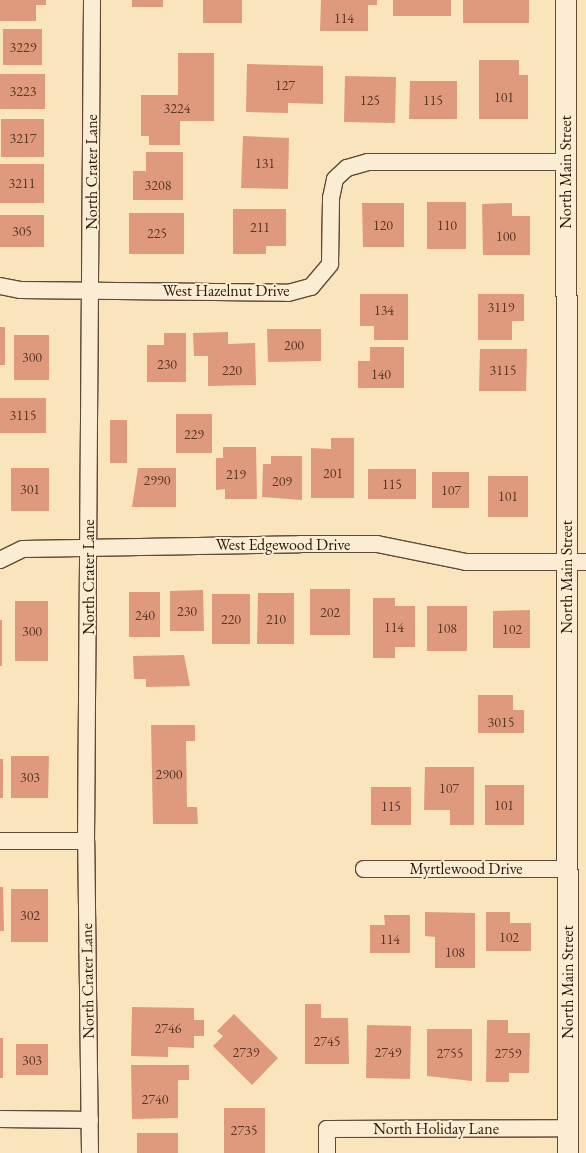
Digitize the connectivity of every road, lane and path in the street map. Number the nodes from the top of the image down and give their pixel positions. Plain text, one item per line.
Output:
1 (92, 0) edge
2 (566, 0) edge
3 (566, 162) junction
4 (0, 286) edge
5 (91, 289) junction
6 (90, 548) junction
7 (0, 560) edge
8 (577, 562) edge
9 (0, 841) edge
10 (86, 842) junction
11 (364, 869) dead end
12 (568, 869) junction
13 (0, 1119) edge
14 (90, 1120) junction
15 (568, 1128) junction
16 (90, 1153) edge
17 (327, 1153) edge
18 (568, 1153) edge

1 - 5 street, North Crater Lane
2 - 3 street, North Main Street
3 - 5 street, West Hazelnut Drive
3 - 8 street, North Main Street
4 - 5 street, West Hazelnut Drive
5 - 6 street, North Crater Lane
6 - 7 street, West Edgewood Drive
6 - 8 street, West Edgewood Drive
6 - 10 street, North Crater Lane
8 - 12 street, North Main Street
9 - 10 street
10 - 14 street, North Crater Lane
11 - 12 street, Myrtlewood Drive
12 - 15 street, North Main Street
13 - 14 street
14 - 16 street, North Crater Lane
15 - 17 street, North Holiday Lane
15 - 18 street, North Main Street

